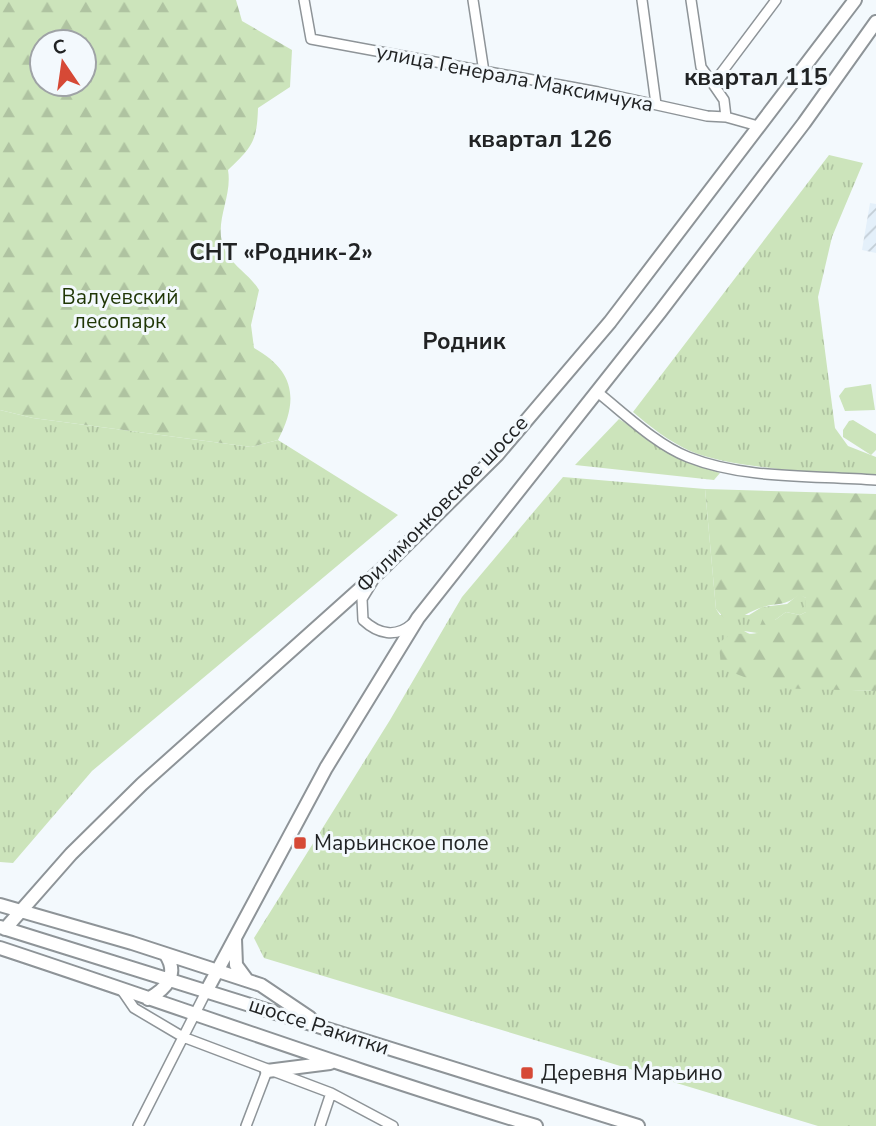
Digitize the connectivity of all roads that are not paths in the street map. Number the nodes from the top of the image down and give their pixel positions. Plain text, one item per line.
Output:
1 (304, 0) edge
2 (473, 0) edge
3 (642, 0) edge
4 (691, 0) edge
5 (776, 0) edge
6 (855, 0) edge
7 (876, 22) edge
8 (484, 72) junction
9 (713, 84) junction
10 (656, 104) junction
11 (726, 117) junction
12 (758, 126) junction
13 (596, 391) junction
14 (876, 480) edge
15 (380, 571) junction
16 (418, 618) junction
17 (0, 905) edge
18 (20, 911) junction
19 (2, 930) edge
20 (235, 936) junction
21 (4, 952) edge
22 (166, 955) junction
23 (217, 970) junction
24 (171, 979) junction
25 (247, 981) junction
26 (121, 989) junction
27 (207, 990) junction
28 (148, 999) junction
29 (195, 1013) junction
30 (325, 1028) junction
31 (183, 1037) junction
32 (334, 1063) junction
33 (267, 1071) junction
34 (331, 1093) junction
35 (138, 1126) edge
36 (246, 1126) edge
37 (320, 1126) edge
38 (393, 1126) edge
39 (536, 1126) edge
40 (638, 1126) edge

1 - 8 street, улица Генерала Максимчука
2 - 8 street
3 - 10 street
4 - 9 street
5 - 9 street
6 - 12 main road, Филимонковское шоссе
7 - 13 main road, Филимонковское шоссе
8 - 10 street, улица Генерала Максимчука
9 - 11 street
10 - 11 street, улица Генерала Максимчука
11 - 12 street, улица Генерала Максимчука
12 - 15 main road, Филимонковское шоссе
13 - 14 street
13 - 16 main road, Филимонковское шоссе
15 - 16 street
15 - 18 main road, Филимонковское шоссе
16 - 20 main road, Филимонковское шоссе
17 - 18 main road
18 - 19 main road, Филимонковское шоссе
18 - 22 main road
19 - 21 main road
19 - 24 main road, шоссе Ракитки
20 - 23 main road, Филимонковское шоссе
20 - 25 main road
21 - 26 main road
22 - 23 main road
22 - 24 main road
23 - 25 main road
23 - 27 main road, Филимонковское шоссе
24 - 27 main road, шоссе Ракитки
24 - 28 main road
25 - 30 main road
26 - 28 main road
26 - 31 street
27 - 29 street, Филимонковское шоссе
27 - 30 main road, шоссе Ракитки
28 - 29 main road
29 - 31 street, Филимонковское шоссе
29 - 32 main road
30 - 40 main road, шоссе Ракитки
31 - 33 street
31 - 35 street, Филимонковское шоссе
32 - 33 main road
32 - 39 main road
33 - 34 street
33 - 36 street
34 - 37 street
34 - 38 street

